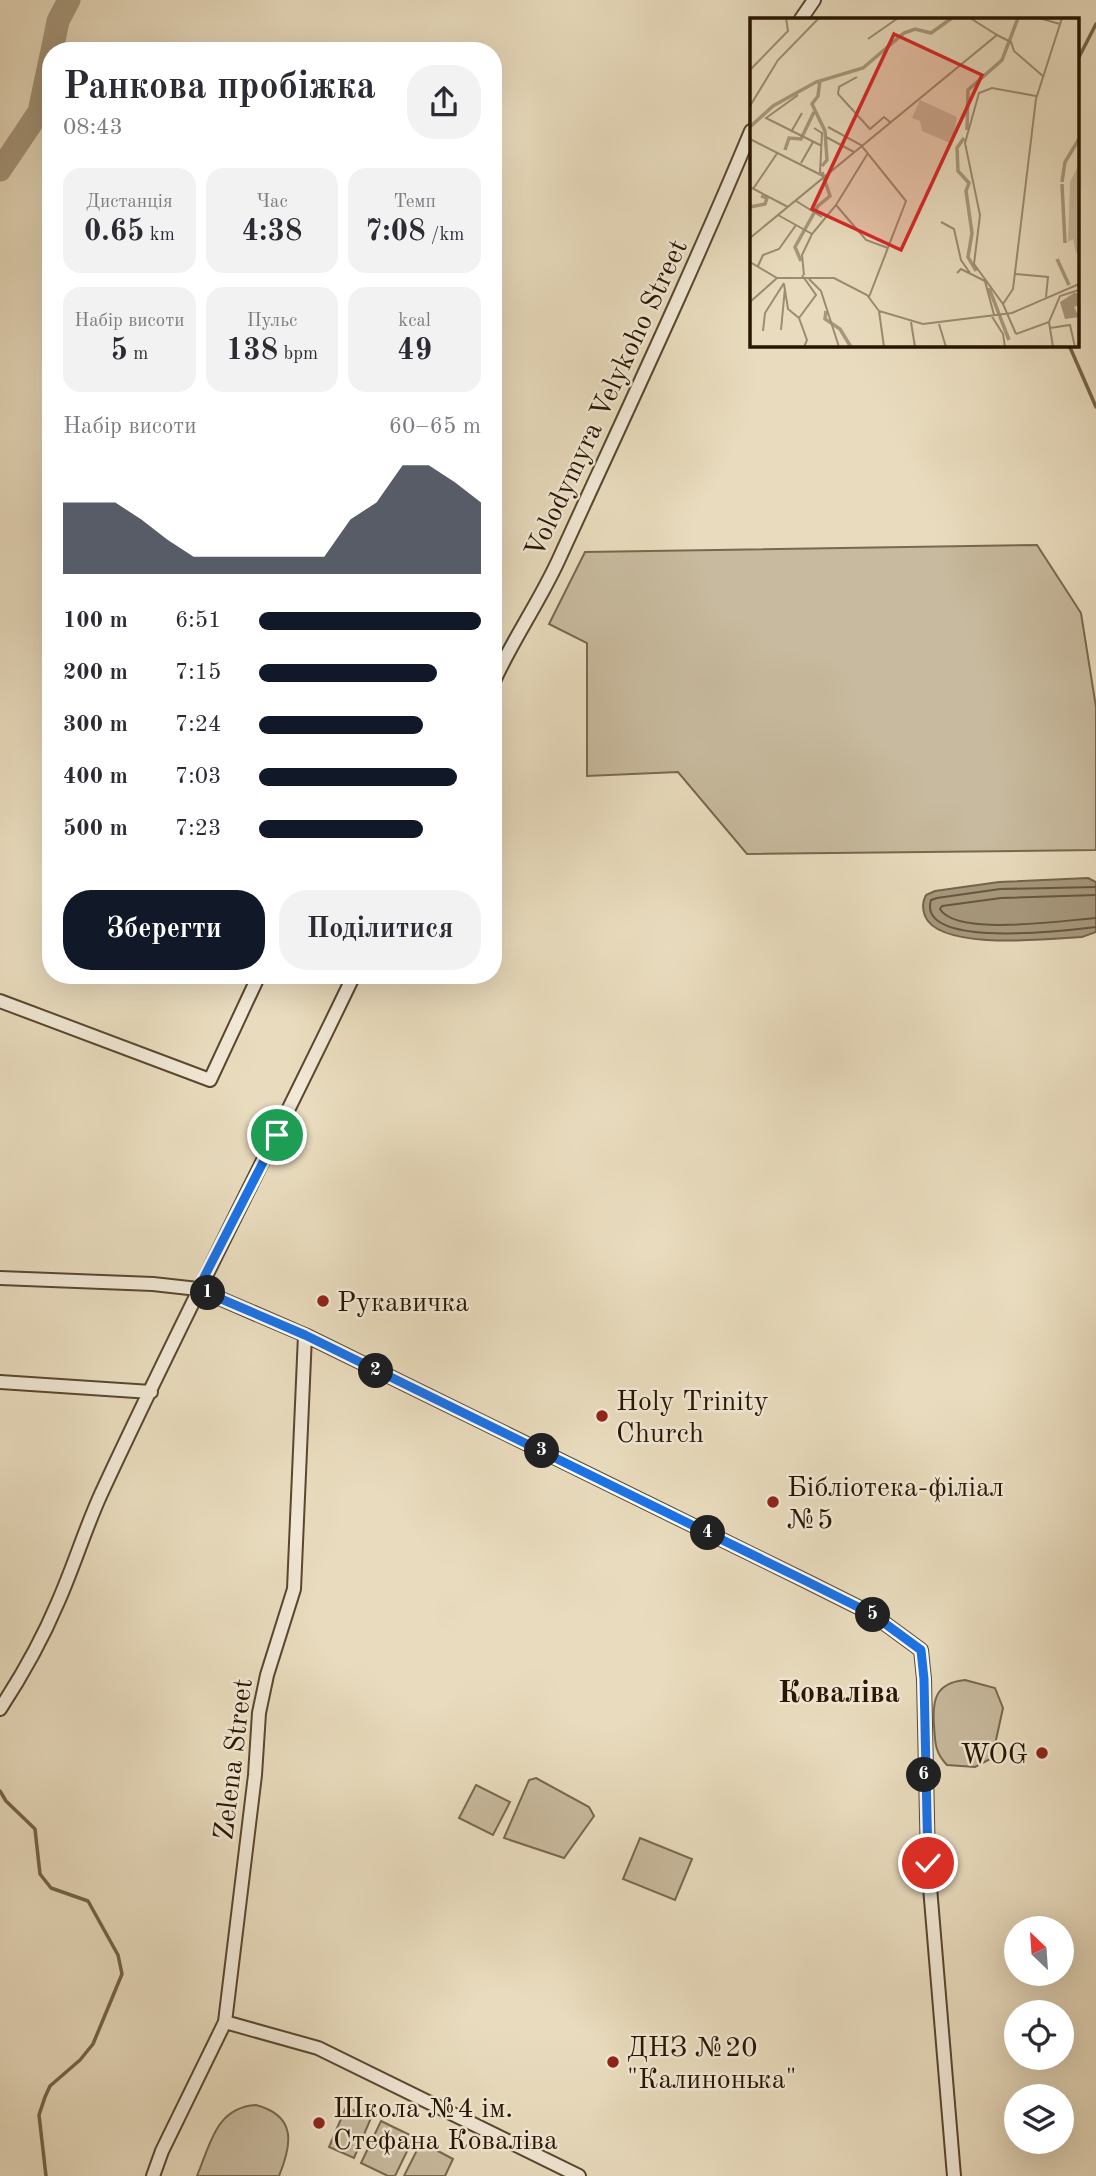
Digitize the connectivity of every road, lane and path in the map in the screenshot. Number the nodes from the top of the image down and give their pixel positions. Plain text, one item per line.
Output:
1 (814, 0) edge
2 (802, 18) edge
3 (750, 133) edge
4 (502, 663) edge
5 (255, 984) edge
6 (350, 984) edge
7 (0, 1001) edge
8 (0, 1278) edge
9 (198, 1289) junction
10 (305, 1335) junction
11 (0, 1382) edge
12 (151, 1392) junction
13 (0, 1709) edge
14 (225, 2022) junction
15 (153, 2176) edge
16 (579, 2176) edge
17 (954, 2176) edge

1 - 2 street
3 - 4 street, Volodymyra Velykoho Street
5 - 7 street
6 - 9 street
8 - 9 street
9 - 10 street
9 - 12 street
10 - 14 street, Zelena Street
10 - 17 street
11 - 12 street
12 - 13 street
14 - 15 street, Zelena Street
14 - 16 street

